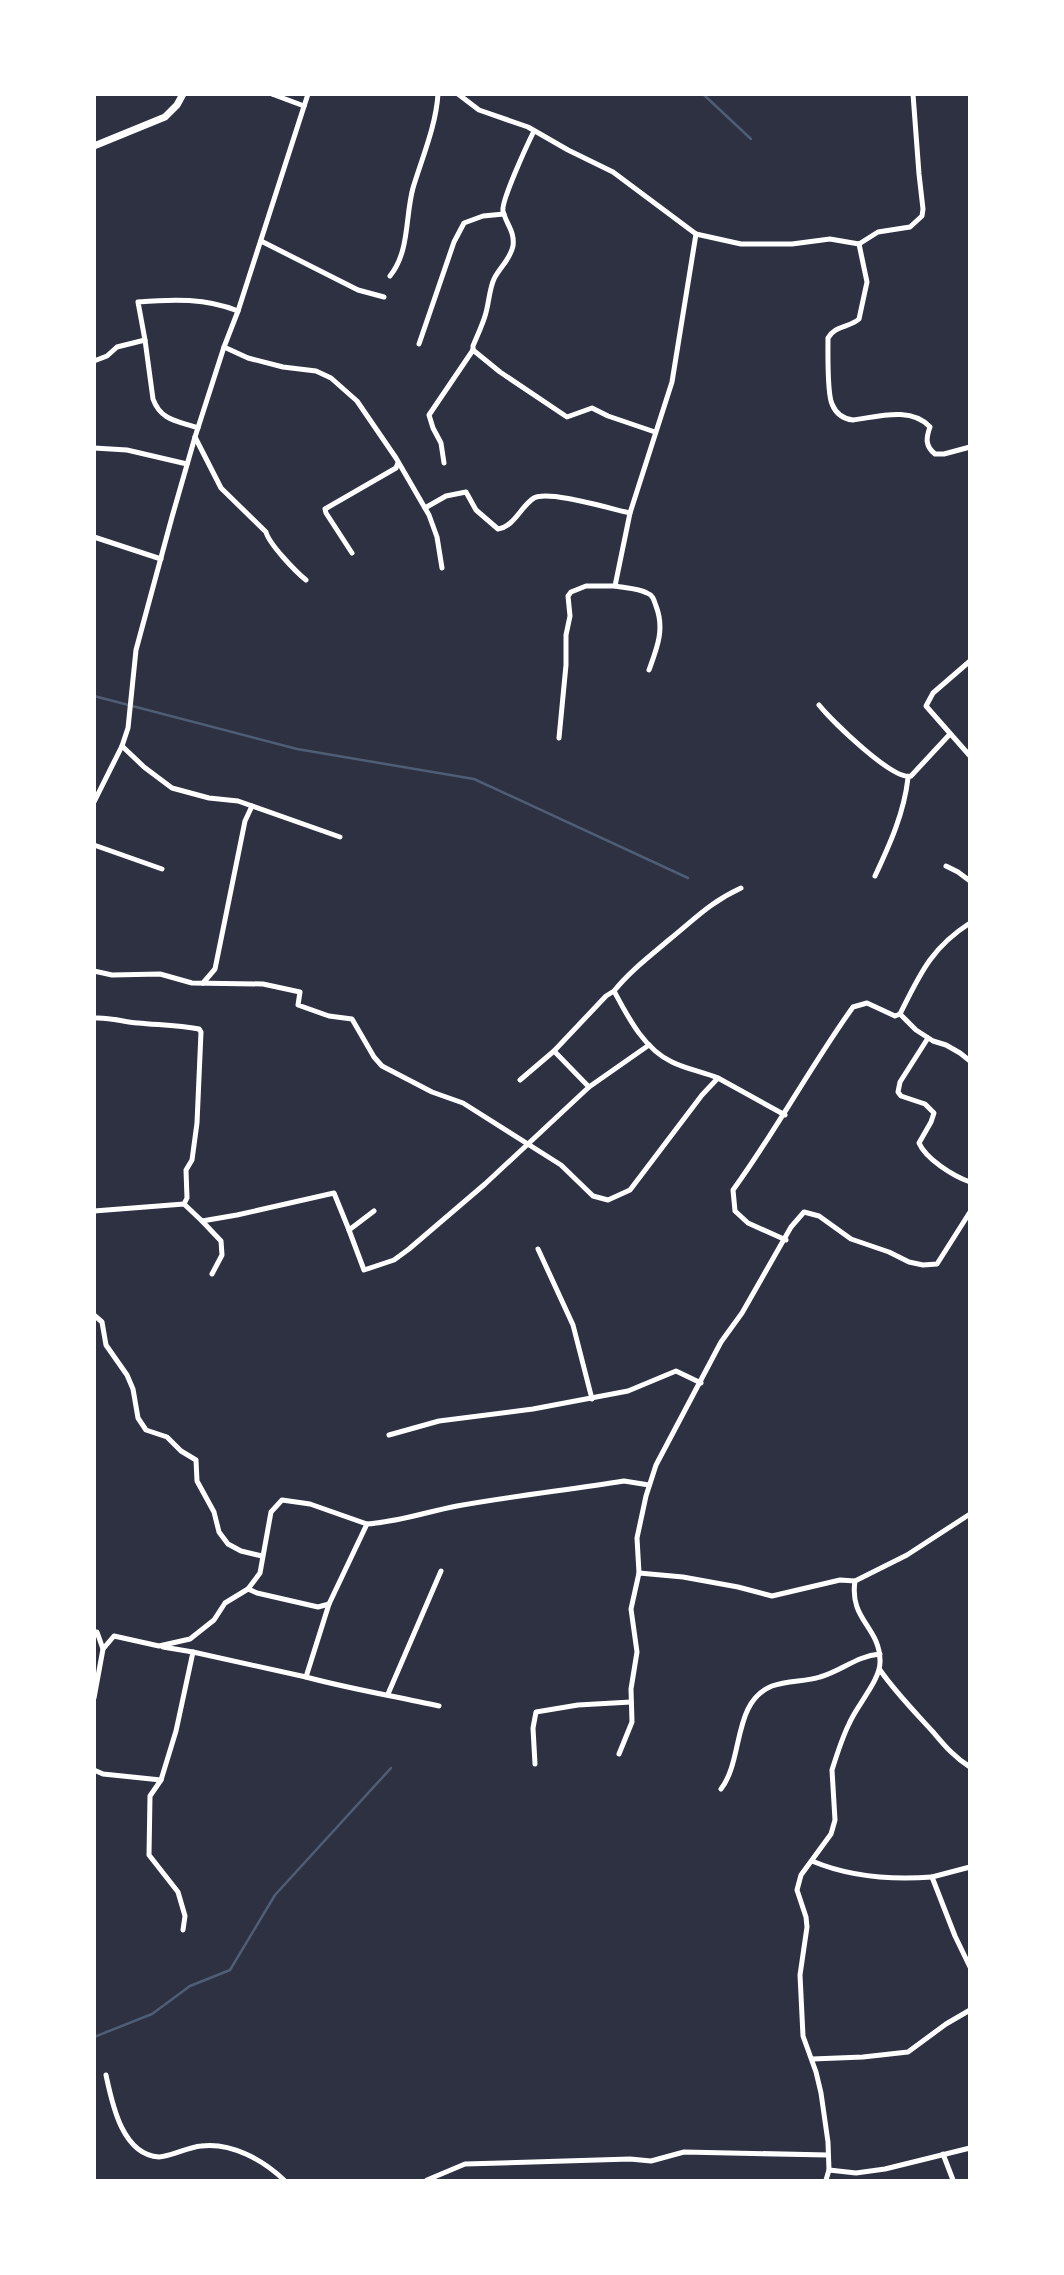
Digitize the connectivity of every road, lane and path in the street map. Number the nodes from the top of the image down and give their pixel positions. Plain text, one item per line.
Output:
1 (183, 94) edge
2 (272, 94) edge
3 (308, 94) edge
4 (438, 94) edge
5 (458, 94) edge
6 (913, 94) edge
7 (304, 106) junction
8 (534, 131) junction
9 (94, 146) edge
10 (504, 214) junction
11 (696, 234) junction
12 (261, 241) junction
13 (859, 244) junction
14 (390, 276) dead end
15 (384, 298) dead end
16 (239, 311) junction
17 (145, 340) junction
18 (419, 344) dead end
19 (224, 347) junction
20 (473, 350) junction
21 (94, 361) edge
22 (198, 428) junction
23 (654, 432) junction
24 (195, 437) junction
25 (970, 447) edge
26 (94, 448) edge
27 (398, 463) junction
28 (444, 463) dead end
29 (187, 464) junction
30 (425, 508) junction
31 (630, 513) junction
32 (94, 537) edge
33 (352, 553) dead end
34 (161, 559) junction
35 (442, 568) dead end
36 (306, 580) dead end
37 (615, 586) junction
38 (970, 661) edge
39 (649, 670) dead end
40 (819, 705) dead end
41 (950, 734) junction
42 (559, 738) dead end
43 (122, 746) junction
44 (970, 756) edge
45 (908, 778) junction
46 (94, 802) edge
47 (252, 806) junction
48 (340, 837) dead end
49 (94, 845) edge
50 (946, 866) dead end
51 (162, 869) dead end
52 (875, 876) dead end
53 (970, 881) edge
54 (741, 888) dead end
55 (970, 923) edge
56 (94, 971) edge
57 (203, 983) junction
58 (614, 991) junction
59 (900, 1014) junction
60 (94, 1018) edge
61 (928, 1038) junction
62 (649, 1045) junction
63 (554, 1051) junction
64 (970, 1061) edge
65 (718, 1078) junction
66 (520, 1080) dead end
67 (589, 1087) junction
68 (785, 1115) junction
69 (529, 1144) junction
70 (970, 1182) edge
71 (184, 1204) junction
72 (94, 1211) edge
73 (374, 1211) dead end
74 (970, 1212) edge
75 (202, 1221) junction
76 (349, 1230) junction
77 (786, 1240) junction
78 (538, 1249) dead end
79 (212, 1274) dead end
80 (94, 1315) edge
81 (701, 1383) junction
82 (592, 1399) junction
83 (388, 1434) dead end
84 (649, 1485) junction
85 (970, 1514) edge
86 (367, 1524) junction
87 (262, 1556) junction
88 (441, 1571) dead end
89 (639, 1573) junction
90 (855, 1581) junction
91 (248, 1589) junction
92 (329, 1604) junction
93 (94, 1632) edge
94 (159, 1646) junction
95 (103, 1649) junction
96 (193, 1652) junction
97 (880, 1654) junction
98 (880, 1670) junction
99 (306, 1678) junction
100 (388, 1694) junction
101 (94, 1698) edge
102 (631, 1702) junction
103 (439, 1706) dead end
104 (619, 1754) dead end
105 (535, 1764) dead end
106 (970, 1767) edge
107 (94, 1770) edge
108 (161, 1780) junction
109 (722, 1789) dead end
110 (812, 1861) junction
111 (970, 1867) edge
112 (932, 1877) junction
113 (183, 1930) dead end
114 (970, 1967) edge
115 (970, 2010) edge
116 (812, 2059) junction
117 (106, 2075) dead end
118 (970, 2148) edge
119 (943, 2154) junction
120 (828, 2155) junction
121 (829, 2170) junction
122 (284, 2180) edge
123 (427, 2180) edge
124 (826, 2180) edge
125 (953, 2180) edge

1 - 9 street
2 - 7 street
3 - 7 street
4 - 14 street
5 - 8 street
6 - 13 street
7 - 12 street
8 - 10 street
8 - 11 street
10 - 18 street
10 - 20 street
11 - 13 street
11 - 23 street
12 - 15 street
12 - 16 street
13 - 25 street
16 - 17 street
16 - 19 street
17 - 21 street
17 - 22 street
19 - 22 street
19 - 27 street
20 - 23 street
20 - 28 street
22 - 24 street
23 - 31 street
24 - 29 street
24 - 36 street
26 - 29 street
27 - 30 street
27 - 33 street
29 - 34 street
30 - 31 street
30 - 35 street
31 - 37 street
32 - 34 street
34 - 43 street
37 - 39 street
37 - 42 street
38 - 41 street
40 - 45 street
41 - 44 street
41 - 45 street
43 - 46 street
43 - 47 street
45 - 52 street
47 - 48 street
47 - 57 street
49 - 51 street
50 - 53 street
54 - 58 street
55 - 59 street
56 - 57 street
57 - 69 street
58 - 62 street
58 - 63 street
59 - 61 street
59 - 68 street
60 - 71 street
61 - 64 street
61 - 70 street
62 - 65 street
62 - 67 street
63 - 66 street
63 - 67 street
65 - 68 street
65 - 69 street
67 - 69 street
68 - 77 street
69 - 76 street
71 - 72 street
71 - 75 street
73 - 76 street
74 - 77 street
75 - 76 street
75 - 79 street
77 - 81 street
78 - 82 street
80 - 87 street
81 - 82 street
81 - 84 street
82 - 83 street
84 - 86 street
84 - 89 street
85 - 90 street
86 - 87 street
86 - 92 street
87 - 91 street
88 - 100 street
89 - 90 street
89 - 102 street
90 - 97 street
91 - 92 street
91 - 94 street
92 - 99 street
93 - 95 street
94 - 95 street
94 - 96 street
95 - 101 street
96 - 99 street
96 - 108 street
97 - 98 street
97 - 109 street
98 - 106 street
98 - 110 street
99 - 100 street
100 - 103 street
102 - 104 street
102 - 105 street
107 - 108 street
108 - 113 street
110 - 112 street
110 - 116 street
111 - 112 street
112 - 114 street
115 - 116 street
116 - 120 street
117 - 122 street
118 - 119 street
119 - 121 street
119 - 125 street
120 - 121 street
120 - 123 street
121 - 124 street

